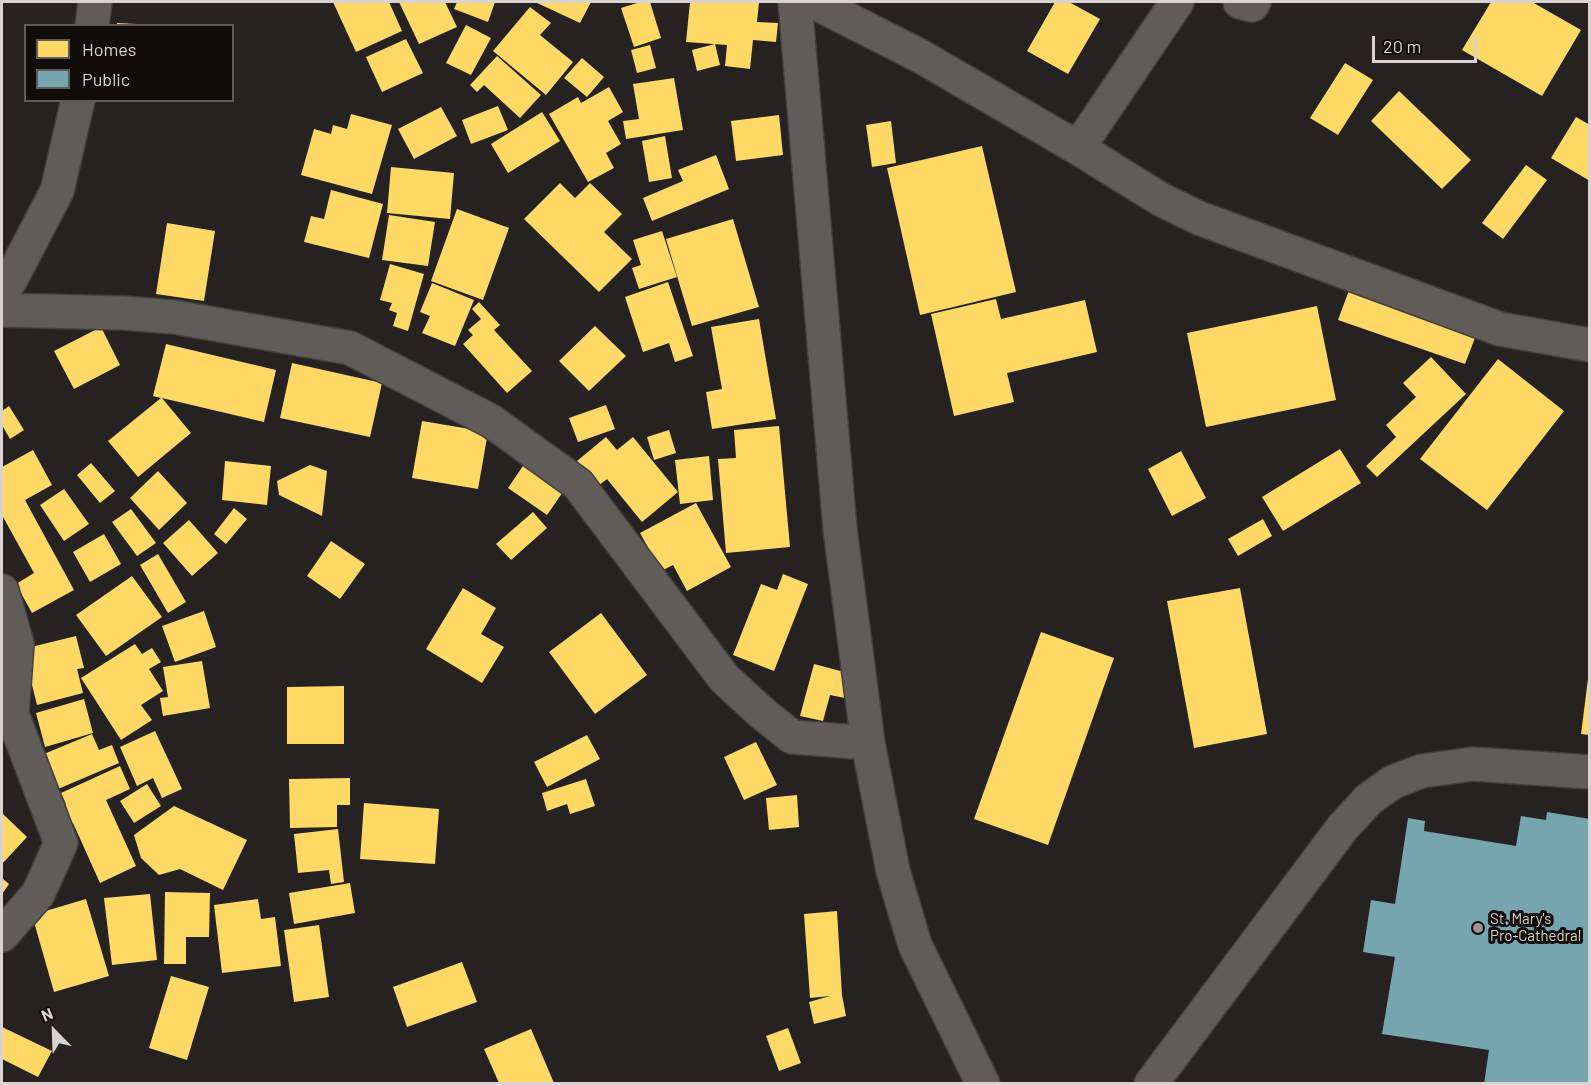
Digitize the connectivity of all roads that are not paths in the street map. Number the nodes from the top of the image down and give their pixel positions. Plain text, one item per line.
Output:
1 (95, 2) edge
2 (795, 2) edge
3 (814, 2) edge
4 (1177, 2) edge
5 (1240, 2) edge
6 (1254, 2) edge
7 (92, 24) edge
8 (78, 102) edge
9 (1078, 148) junction
10 (2, 292) edge
11 (2, 310) edge
12 (1590, 345) edge
13 (2, 591) edge
14 (868, 743) junction
15 (1590, 772) edge
16 (2, 935) edge
17 (983, 1083) edge
18 (1151, 1083) edge

1 - 7 street
2 - 14 street
3 - 9 street
4 - 9 street
5 - 6 street
8 - 10 street
9 - 12 street
11 - 14 street
13 - 16 street
14 - 17 street
15 - 18 street

